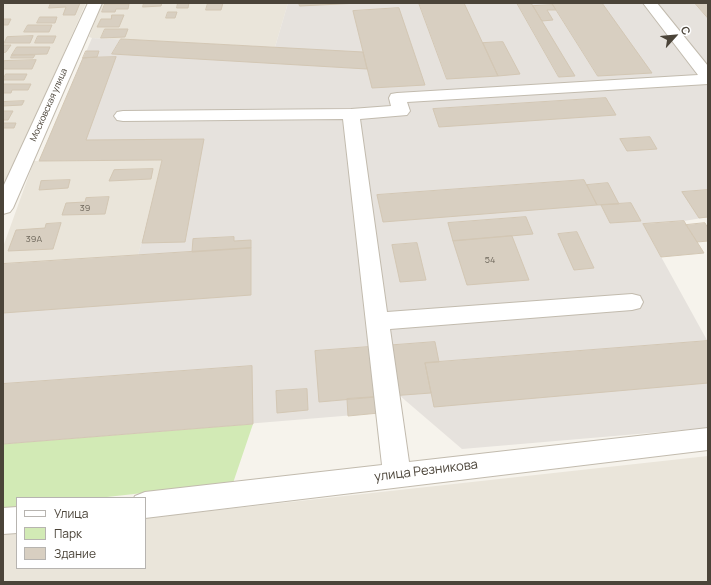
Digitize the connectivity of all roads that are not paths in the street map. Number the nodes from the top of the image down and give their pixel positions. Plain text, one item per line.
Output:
1 (95, 3) edge
2 (650, 3) edge
3 (708, 78) edge
4 (351, 114) junction
5 (123, 116) dead end
6 (3, 208) edge
7 (632, 302) dead end
8 (377, 321) junction
9 (708, 439) edge
10 (396, 475) junction
11 (146, 505) edge
12 (16, 520) edge
13 (3, 522) edge

1 - 6 street, Московская улица
2 - 3 street
3 - 4 street
4 - 5 street
4 - 8 street
7 - 8 street
8 - 10 street
9 - 10 street, улица Резникова
10 - 11 street, улица Резникова
12 - 13 street

